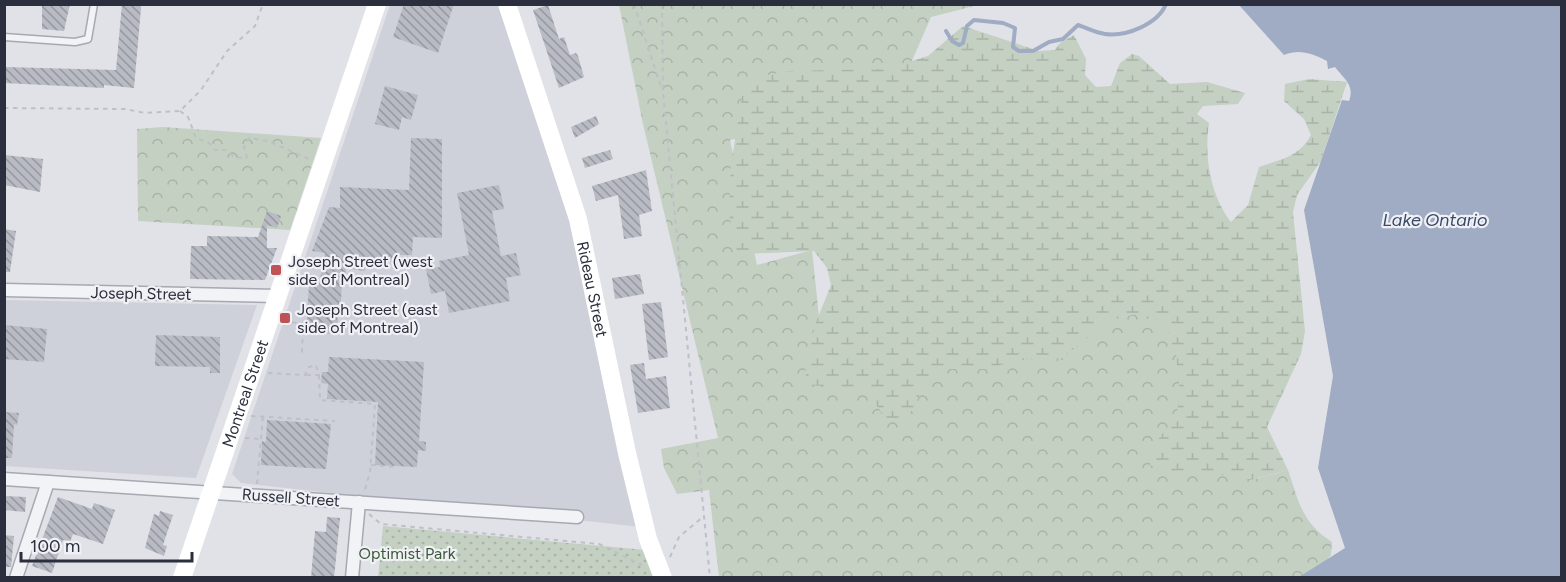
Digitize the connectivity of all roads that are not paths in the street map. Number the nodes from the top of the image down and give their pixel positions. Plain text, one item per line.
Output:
1 (94, 4) edge
2 (377, 4) edge
3 (507, 4) edge
4 (4, 37) edge
5 (4, 290) edge
6 (278, 296) junction
7 (4, 479) edge
8 (48, 482) junction
9 (212, 492) junction
10 (360, 502) junction
11 (577, 517) dead end
12 (16, 578) edge
13 (182, 578) edge
14 (352, 578) edge
15 (663, 578) edge

1 - 4 lane
2 - 6 main road, Montreal Street
3 - 15 main road, Rideau Street
5 - 6 street, Joseph Street
6 - 9 main road, Montreal Street
7 - 8 street, Russell Street
8 - 9 street, Russell Street
8 - 12 street
9 - 10 street, Russell Street
9 - 13 main road, Montreal Street
10 - 11 street, Russell Street
10 - 14 street

